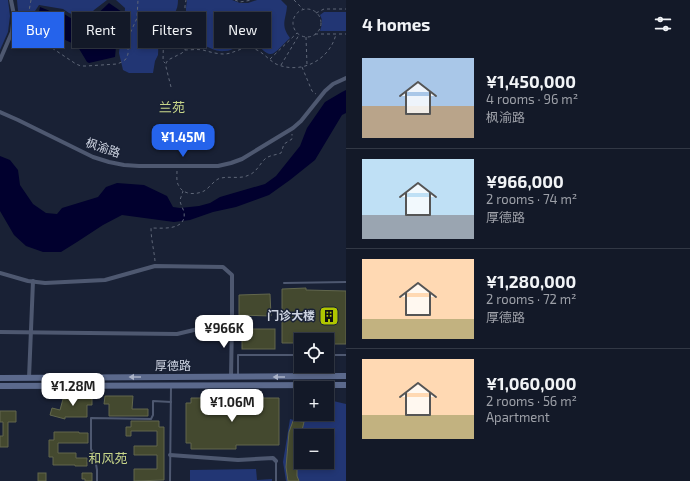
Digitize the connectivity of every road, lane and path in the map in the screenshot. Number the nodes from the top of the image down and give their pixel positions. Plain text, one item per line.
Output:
1 (11, 0) edge
2 (31, 0) edge
3 (138, 0) edge
4 (186, 0) edge
5 (235, 0) edge
6 (252, 0) edge
7 (294, 0) edge
8 (346, 9) edge
9 (303, 10) junction
10 (13, 12) edge
11 (30, 12) edge
12 (185, 12) edge
13 (316, 13) junction
14 (12, 32) edge
15 (297, 32) junction
16 (299, 34) junction
17 (315, 34) junction
18 (336, 34) junction
19 (346, 34) edge
20 (306, 36) junction
21 (52, 48) edge
22 (163, 48) edge
23 (184, 50) joint
24 (0, 60) edge
25 (270, 60) junction
26 (166, 63) junction
27 (281, 65) junction
28 (307, 65) junction
29 (302, 67) junction
30 (346, 78) edge
31 (171, 87) dead end
32 (320, 97) junction
33 (0, 112) edge
34 (293, 128) junction
35 (177, 166) junction
36 (183, 191) junction
37 (155, 266) junction
38 (0, 273) edge
39 (33, 281) junction
40 (346, 282) edge
41 (284, 283) dead end
42 (232, 321) junction
43 (31, 331) junction
44 (0, 332) edge
45 (294, 355) edge
46 (334, 355) edge
47 (346, 355) edge
48 (346, 376) edge
49 (235, 377) junction
50 (0, 378) edge
51 (29, 378) junction
52 (171, 385) junction
53 (346, 385) edge
54 (0, 386) edge
55 (171, 402) junction
56 (170, 455) junction
57 (276, 461) joint
58 (97, 481) edge
59 (170, 481) edge
60 (276, 481) edge

1 - 10 street
2 - 11 path
3 - 21 path
4 - 12 path
5 - 6 path
7 - 9 path
8 - 13 path
9 - 13 path
9 - 15 path
13 - 17 path
14 - 24 street
15 - 16 path
15 - 25 path
16 - 20 path
16 - 27 path
17 - 18 path
17 - 20 path
18 - 19 path
18 - 28 path
20 - 28 path
22 - 26 path
23 - 25 path
23 - 26 path
25 - 27 path
26 - 31 path
27 - 29 path
28 - 29 path
29 - 32 path
30 - 32 street, 枫渝路
32 - 34 street, 枫渝路
33 - 35 street, 枫渝路
34 - 35 street, 枫渝路
34 - 36 path
35 - 36 path
36 - 37 path
37 - 39 street
37 - 42 street
38 - 39 street
39 - 43 street
40 - 41 lane
42 - 43 street
42 - 49 street
43 - 44 street
43 - 51 street
45 - 49 lane
46 - 47 lane
48 -> 49 main road, 厚德路
49 -> 51 main road, 厚德路
50 - 51 main road, 厚德路
52 - 53 main road, 厚德路
52 - 54 main road, 厚德路
52 - 55 lane
55 - 56 lane
55 - 58 lane
56 - 57 street
56 - 59 lane
57 - 60 lane

